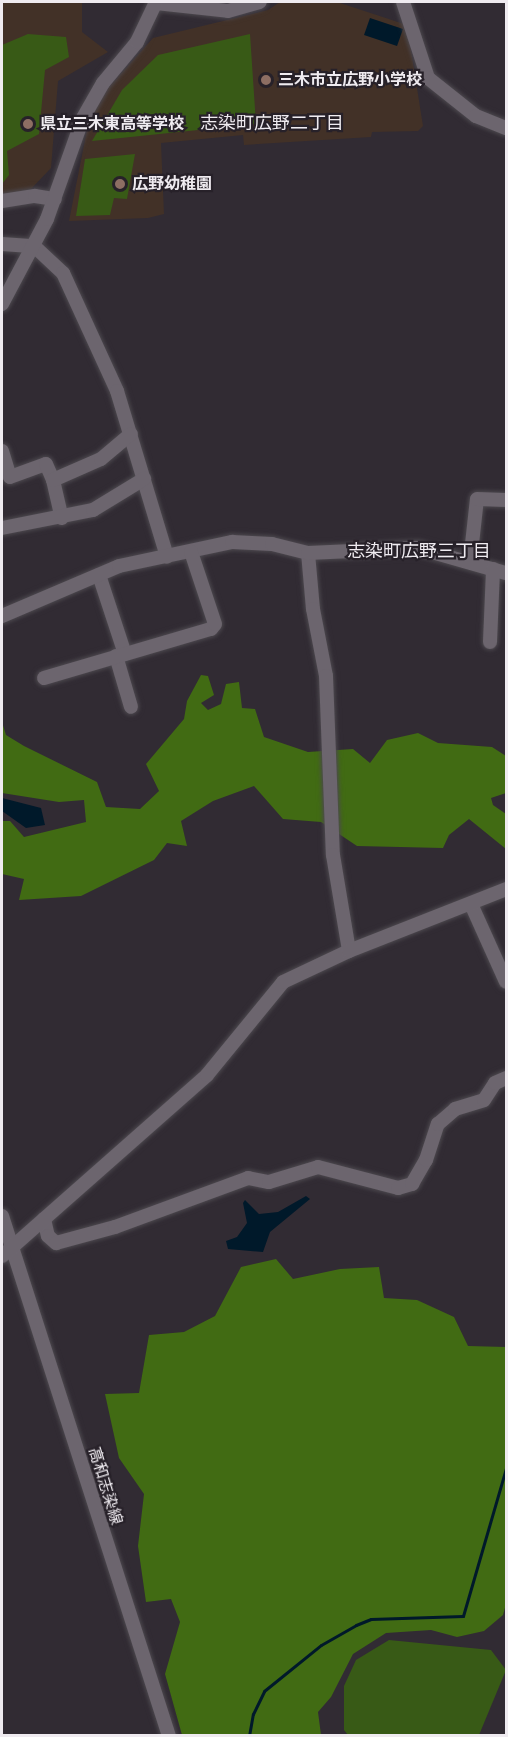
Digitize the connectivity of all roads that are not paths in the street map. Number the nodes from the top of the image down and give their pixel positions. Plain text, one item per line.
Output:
1 (156, 2) edge
2 (260, 2) edge
3 (403, 2) edge
4 (507, 128) edge
5 (55, 199) junction
6 (2, 201) edge
7 (2, 243) edge
8 (34, 246) junction
9 (2, 304) edge
10 (131, 434) junction
11 (2, 452) edge
12 (144, 478) junction
13 (53, 480) junction
14 (507, 500) edge
15 (62, 518) junction
16 (2, 528) edge
17 (191, 552) junction
18 (308, 553) junction
19 (167, 557) junction
20 (470, 562) junction
21 (500, 571) edge
22 (99, 575) junction
23 (2, 616) edge
24 (490, 642) dead end
25 (120, 655) junction
26 (44, 678) dead end
27 (131, 707) dead end
28 (507, 889) edge
29 (471, 904) junction
30 (349, 951) junction
31 (507, 982) edge
32 (507, 1078) edge
33 (2, 1216) edge
34 (44, 1219) junction
35 (6, 1251) edge
36 (169, 1736) edge

1 - 2 street
1 - 5 street
3 - 4 street
5 - 6 street
5 - 8 street
7 - 8 street
8 - 9 street
8 - 10 street
10 - 12 street
10 - 13 street
11 - 13 street
12 - 15 street
12 - 19 street
13 - 15 street
14 - 20 street
15 - 16 street
17 - 18 street
17 - 19 street
17 - 25 street
18 - 20 street
18 - 30 street
19 - 22 street
20 - 21 street
21 - 24 street
22 - 23 street
22 - 25 street
25 - 26 street
25 - 27 street
28 - 29 street
29 - 30 street
29 - 31 street
30 - 34 street
32 - 34 street
33 - 35 street, 高和志染線
34 - 35 street
35 - 36 street, 高和志染線

